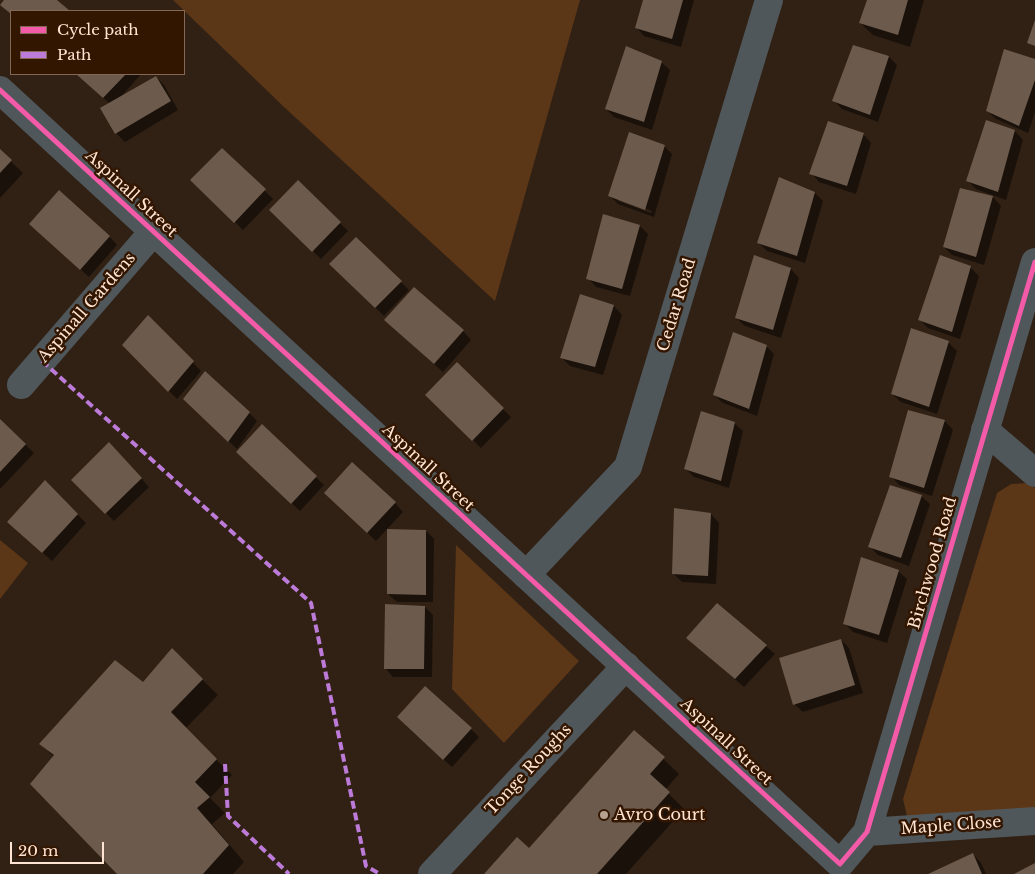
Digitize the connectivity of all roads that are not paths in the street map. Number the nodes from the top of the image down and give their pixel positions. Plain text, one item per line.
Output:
1 (769, 0) edge
2 (0, 90) edge
3 (153, 232) junction
4 (1035, 262) edge
5 (21, 385) dead end
6 (985, 430) junction
7 (1035, 473) edge
8 (526, 575) junction
9 (626, 666) junction
10 (1035, 820) edge
11 (866, 832) junction
12 (840, 864) joint
13 (432, 874) edge

1 - 8 street, Cedar Road
2 - 3 street, Aspinall Street
3 - 5 street, Aspinall Gardens
3 - 8 street, Aspinall Street
4 - 6 street, Birchwood Road
6 - 7 street
6 - 11 street, Birchwood Road
8 - 9 street, Aspinall Street
9 - 12 street, Aspinall Street
9 - 13 street, Tonge Roughs
10 - 11 street, Maple Close
11 - 12 street, Birchwood Road

